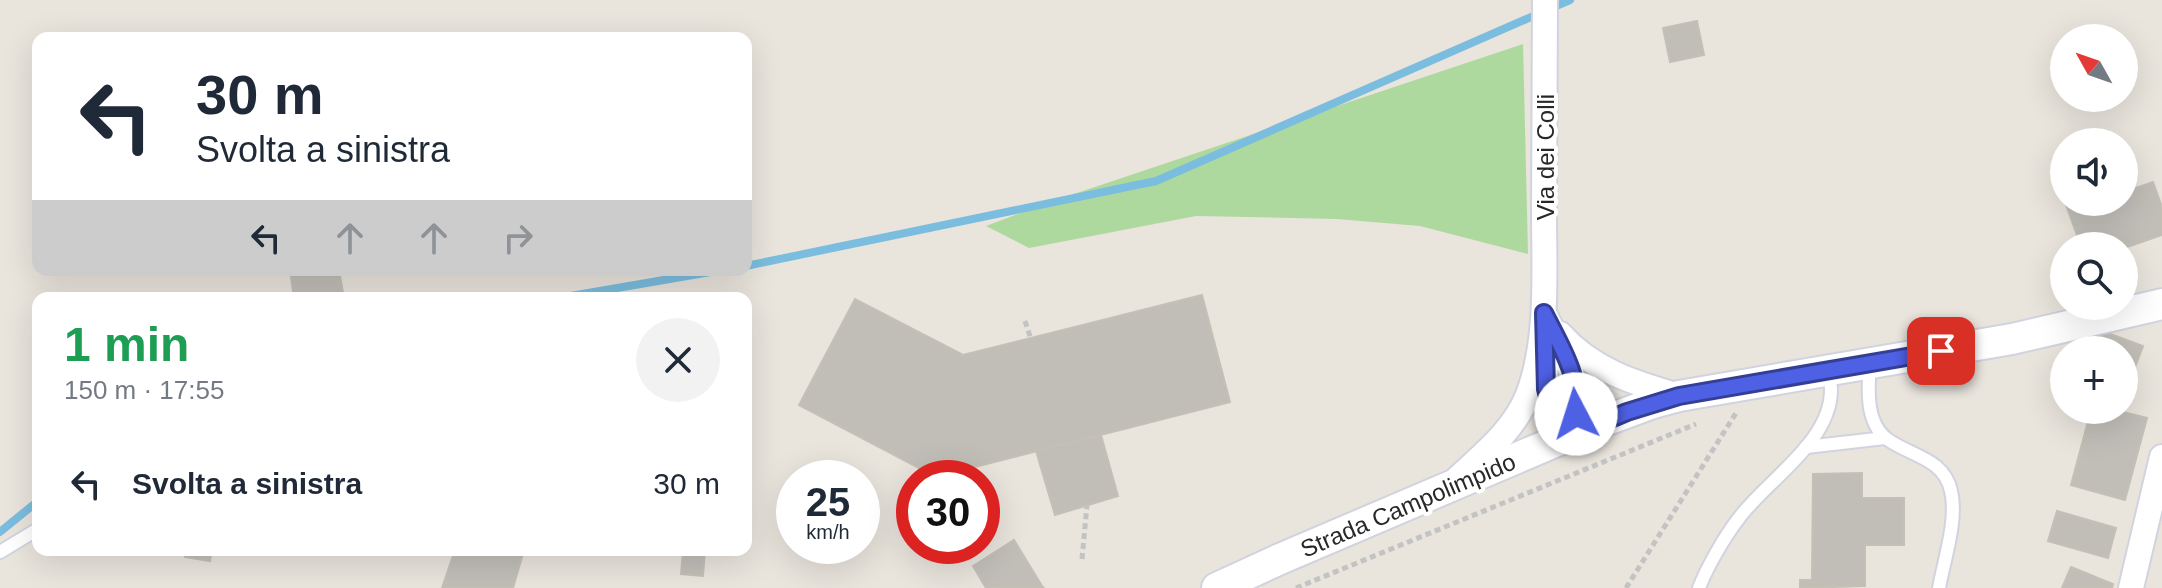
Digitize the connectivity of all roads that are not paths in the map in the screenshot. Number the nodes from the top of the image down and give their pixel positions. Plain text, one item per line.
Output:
1 (1545, 0) edge
2 (2162, 304) edge
3 (1544, 313) junction
4 (1870, 364) junction
5 (1829, 372) junction
6 (1679, 396) junction
7 (1570, 436) junction
8 (1885, 438) junction
9 (1806, 447) junction
10 (2162, 457) edge
11 (1447, 488) junction
12 (32, 533) edge
13 (0, 552) edge
14 (1217, 588) edge
15 (1699, 588) edge
16 (1939, 588) edge
17 (2131, 588) edge

1 - 3 street, Via dei Colli
2 - 4 street, Strada Campolimpido
3 - 6 street
3 - 7 street, Via dei Colli
3 - 11 street, Via dei Colli
4 - 5 street, Strada Campolimpido
4 - 8 lane
5 - 6 street, Strada Campolimpido
5 - 9 lane
6 - 7 street, Strada Campolimpido
7 - 11 street, Strada Campolimpido
8 - 9 lane
8 - 16 lane
9 - 15 lane
10 - 17 street
11 - 14 street, Strada Campolimpido
12 - 13 lane

